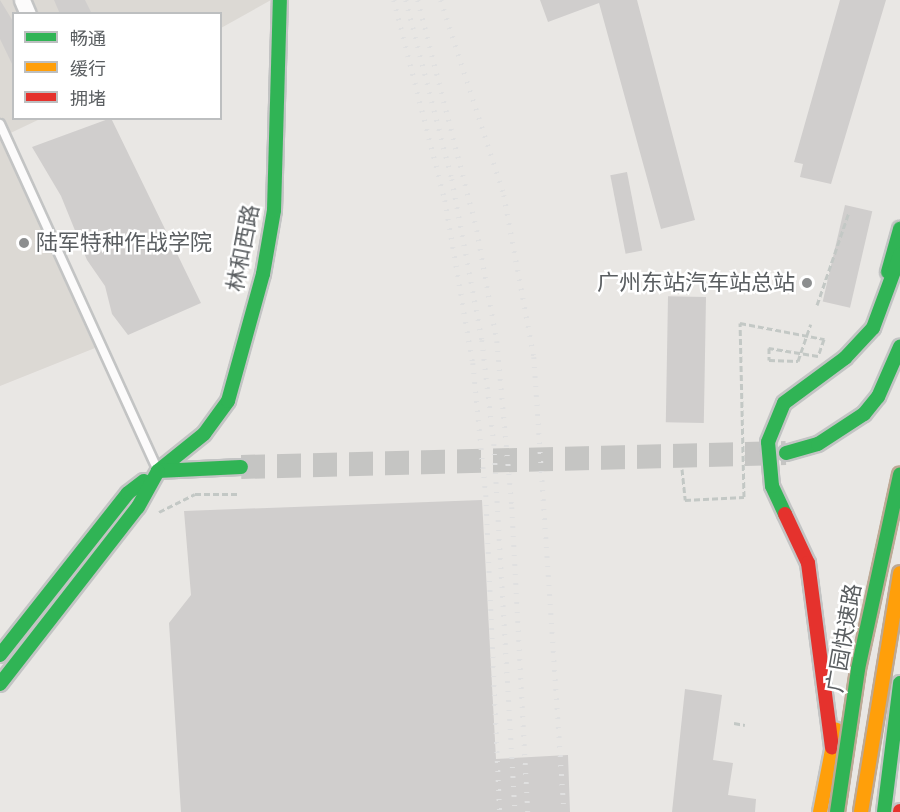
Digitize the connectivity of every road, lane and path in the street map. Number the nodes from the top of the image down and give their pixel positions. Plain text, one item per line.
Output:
1 (280, 0) edge
2 (0, 124) edge
3 (849, 212) dead end
4 (900, 229) edge
5 (900, 255) edge
6 (817, 305) dead end
7 (811, 324) dead end
8 (873, 328) junction
9 (900, 347) edge
10 (786, 453) tunnel mouth
11 (900, 459) edge
12 (242, 467) tunnel mouth
13 (682, 469) dead end
14 (158, 471) junction
15 (900, 474) edge
16 (900, 573) edge
17 (0, 656) edge
18 (900, 683) edge
19 (0, 684) edge
20 (734, 723) dead end
21 (745, 725) dead end
22 (832, 747) junction
23 (820, 812) edge
24 (837, 812) edge
25 (861, 812) edge
26 (884, 812) edge

1 - 14 main road, 林和西路
2 - 14 lane
3 - 6 path
4 - 8 main road
5 - 8 main road
7 - 13 path, bridge
8 - 22 main road
9 - 10 main road
11 - 22 main road
12 - 14 main road
14 - 17 main road, 林和西路
14 - 19 main road, 林和西路
15 - 24 main road, 广园快速路, bridge
16 - 25 main road, 广园快速路, bridge
18 - 26 main road
20 - 21 path
22 - 23 main road

